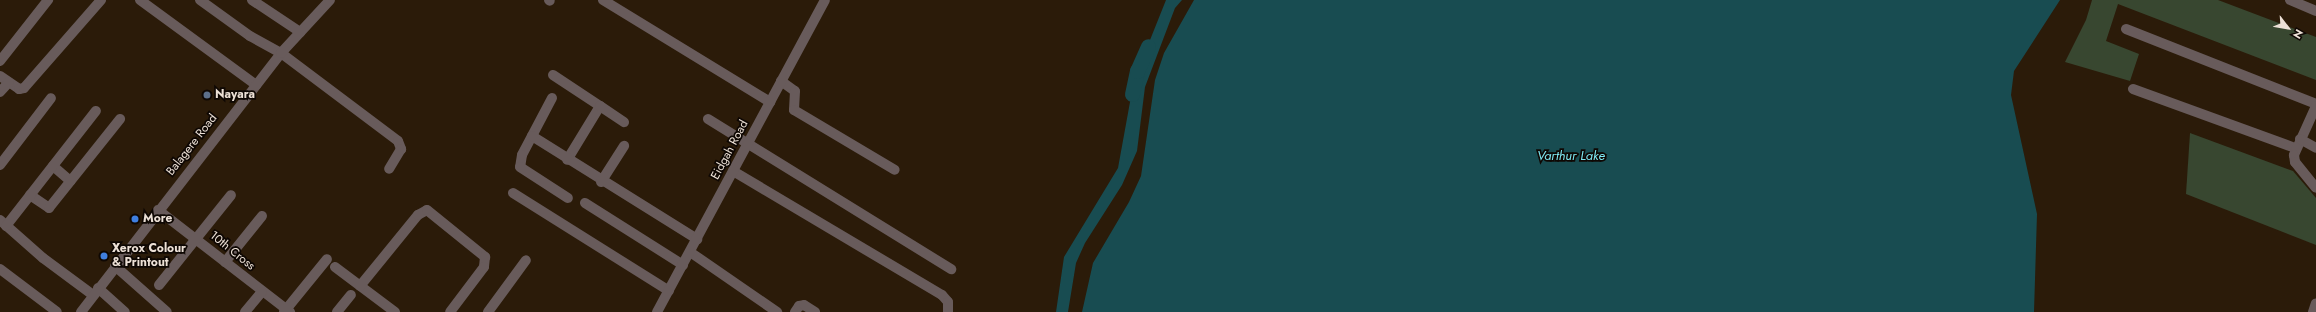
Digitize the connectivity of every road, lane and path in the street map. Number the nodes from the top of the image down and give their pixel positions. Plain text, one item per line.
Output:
1 (48, 0) edge
2 (101, 0) edge
3 (140, 0) edge
4 (200, 0) edge
5 (252, 0) edge
6 (330, 0) edge
7 (603, 0) edge
8 (825, 0) edge
9 (2290, 0) edge
10 (2316, 11) edge
11 (2126, 29) dead end
12 (300, 32) junction
13 (281, 53) junction
14 (0, 61) edge
15 (553, 75) dead end
16 (4, 79) edge
17 (781, 81) junction
18 (256, 85) junction
19 (2133, 90) dead end
20 (0, 92) edge
21 (51, 98) dead end
22 (552, 98) dead end
23 (770, 102) junction
24 (2316, 105) edge
25 (600, 106) junction
26 (96, 111) dead end
27 (120, 119) dead end
28 (708, 119) dead end
29 (624, 122) dead end
30 (532, 136) junction
31 (2298, 143) junction
32 (748, 144) junction
33 (624, 146) dead end
34 (2316, 148) edge
35 (567, 160) junction
36 (0, 164) edge
37 (53, 166) junction
38 (389, 169) dead end
39 (895, 170) dead end
40 (734, 171) junction
41 (70, 181) junction
42 (601, 182) junction
43 (2316, 188) edge
44 (513, 193) dead end
45 (231, 194) dead end
46 (30, 195) junction
47 (568, 198) dead end
48 (585, 202) dead end
49 (158, 210) junction
50 (262, 216) dead end
51 (3, 223) edge
52 (196, 238) junction
53 (697, 239) junction
54 (690, 252) junction
55 (327, 259) dead end
56 (526, 260) dead end
57 (225, 262) junction
58 (683, 265) junction
59 (115, 266) junction
60 (335, 267) dead end
61 (951, 268) dead end
62 (0, 269) edge
63 (159, 285) dead end
64 (360, 286) junction
65 (669, 291) junction
66 (96, 292) junction
67 (262, 292) junction
68 (351, 296) dead end
69 (2316, 303) edge
70 (287, 311) edge
71 (57, 312) edge
72 (81, 312) edge
73 (125, 312) edge
74 (167, 312) edge
75 (245, 312) edge
76 (337, 312) edge
77 (395, 312) edge
78 (450, 312) edge
79 (488, 312) edge
80 (657, 312) edge
81 (777, 312) edge
82 (795, 312) edge
83 (815, 312) edge
84 (948, 312) edge
85 (2313, 312) edge

1 - 14 street
2 - 16 street
3 - 18 street
4 - 13 street
5 - 12 street
6 - 12 street, Balagere Road
7 - 23 street
8 - 17 street, Eidgah Road
9 - 10 street
11 - 24 street
12 - 13 street, Balagere Road
13 - 18 street, Balagere Road
13 - 38 street
15 - 25 street
16 - 20 street
17 - 23 street, Eidgah Road
17 - 39 street
18 - 49 street, Balagere Road
19 - 31 street
21 - 36 street
22 - 30 street
23 - 32 street, Eidgah Road
24 - 31 street
25 - 29 street
25 - 35 street
26 - 37 street
27 - 41 street
28 - 32 street
30 - 35 street
30 - 47 street
31 - 34 street
31 - 43 street
32 - 40 street, Eidgah Road
32 - 61 street
33 - 42 street
35 - 42 street
37 - 41 street
37 - 46 street
40 - 53 street, Eidgah Road
40 - 84 street
41 - 46 street
42 - 53 street
44 - 65 street
45 - 52 street
46 - 51 street
48 - 58 street
49 - 52 street, 10th Cross
49 - 59 street, Balagere Road
50 - 57 street
51 - 66 street
52 - 57 street, 10th Cross
52 - 63 street
53 - 54 street, Eidgah Road
54 - 58 street, Eidgah Road
54 - 81 street
55 - 70 street
56 - 79 street
57 - 67 street, 10th Cross
58 - 65 street, Eidgah Road
59 - 66 street, Balagere Road
59 - 74 street
60 - 64 street
62 - 71 street
64 - 77 street
64 - 78 street
65 - 80 street, Eidgah Road
66 - 72 street, Balagere Road
66 - 73 street
67 - 70 street, 10th Cross
67 - 75 street
68 - 76 street
69 - 85 street
82 - 83 street

